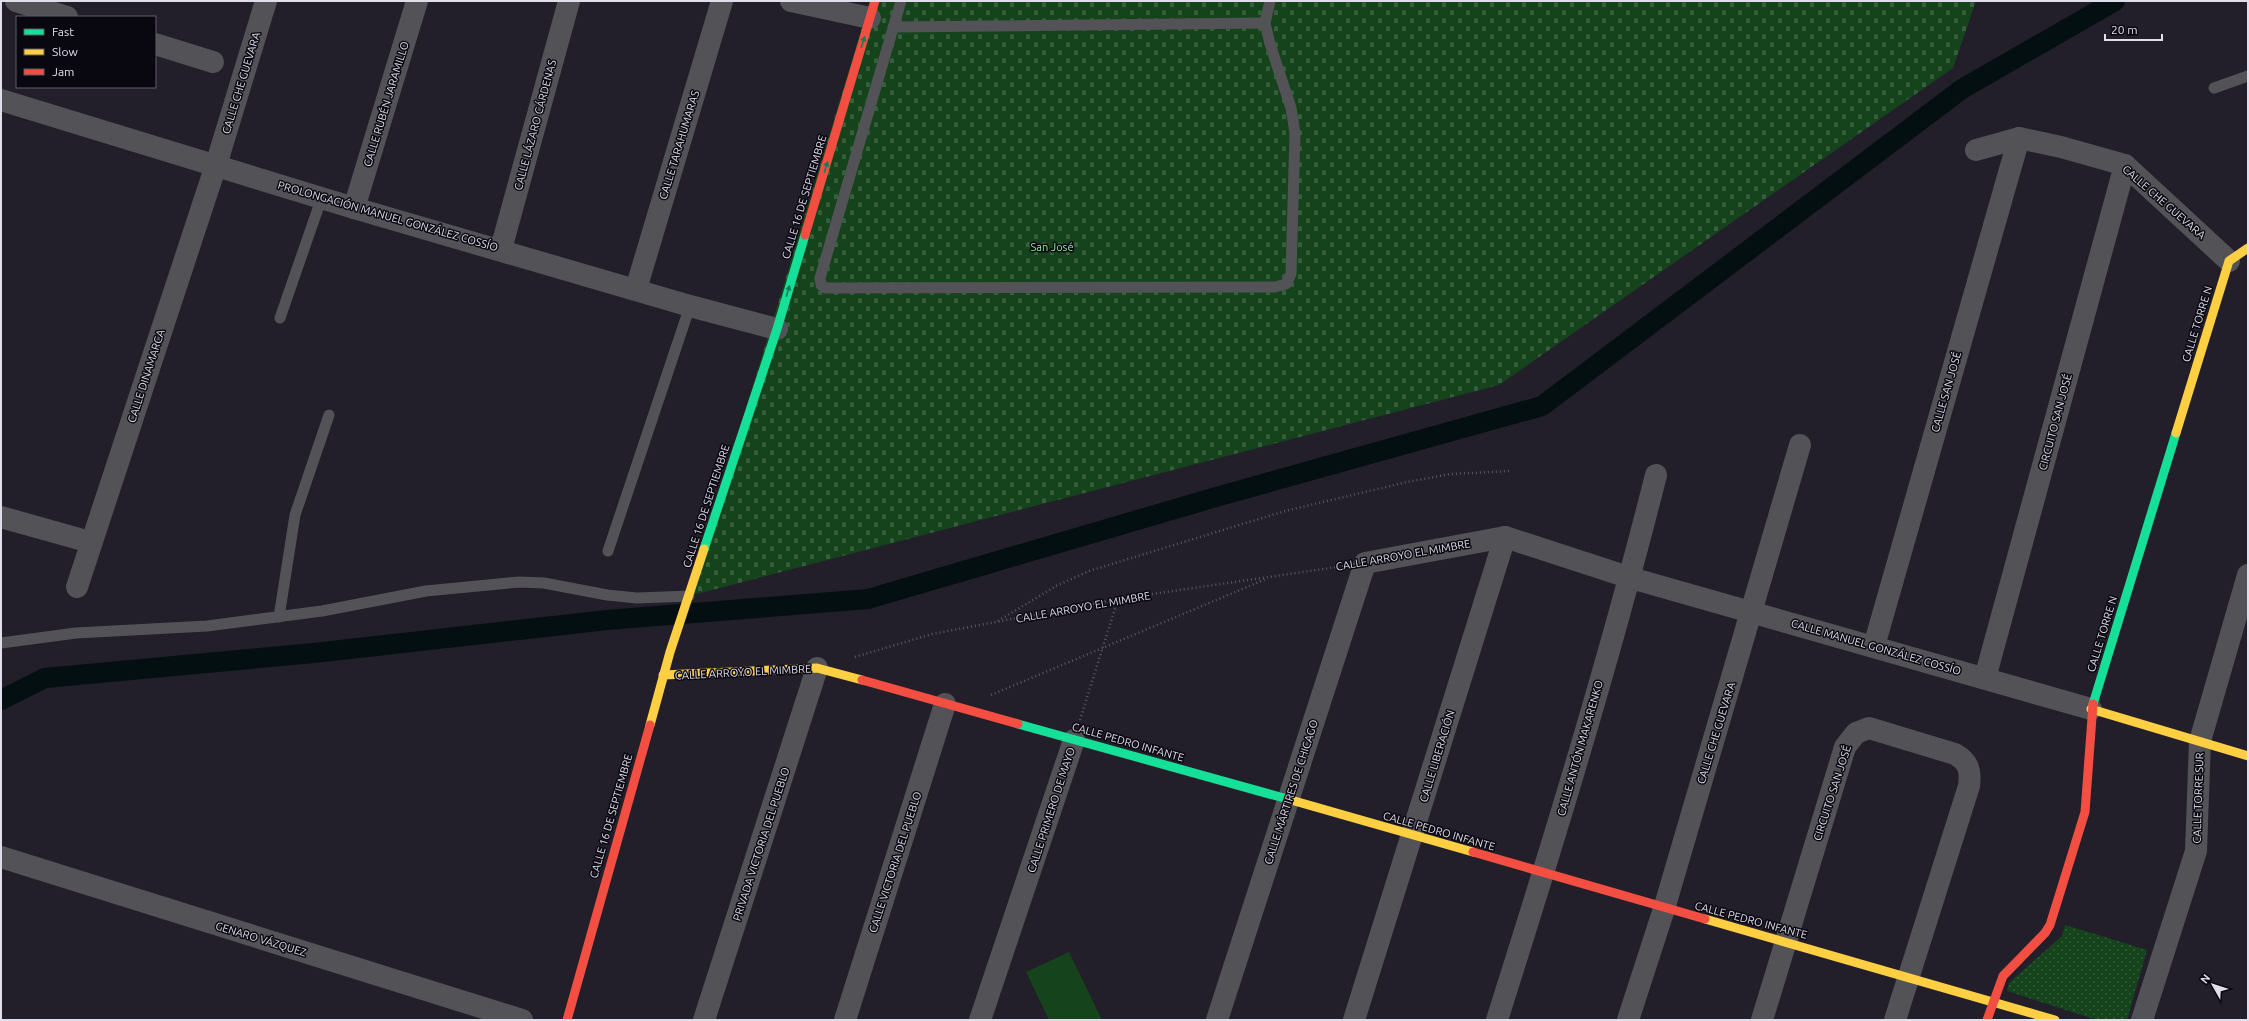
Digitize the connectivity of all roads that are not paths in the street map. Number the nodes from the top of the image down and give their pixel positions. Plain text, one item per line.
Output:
1 (16, 1) edge
2 (266, 1) edge
3 (417, 1) edge
4 (569, 1) edge
5 (722, 1) edge
6 (791, 1) edge
7 (901, 1) edge
8 (1270, 1) edge
9 (873, 9) edge
10 (64, 16) edge
11 (1265, 23) junction
12 (893, 26) junction
13 (156, 44) edge
14 (213, 62) dead end
15 (2248, 76) edge
16 (2214, 88) dead end
17 (1, 100) edge
18 (2019, 138) junction
19 (1976, 150) dead end
20 (216, 165) junction
21 (2125, 165) junction
22 (322, 198) junction
23 (354, 208) junction
24 (2248, 248) edge
25 (501, 249) junction
26 (2229, 261) junction
27 (636, 289) junction
28 (690, 306) junction
29 (280, 318) dead end
30 (777, 329) junction
31 (329, 415) dead end
32 (1800, 445) dead end
33 (1656, 475) dead end
34 (1, 517) edge
35 (1505, 537) junction
36 (90, 542) junction
37 (608, 551) dead end
38 (1365, 563) joint
39 (2248, 575) edge
40 (1631, 578) junction
41 (77, 587) dead end
42 (689, 596) junction
43 (1752, 612) junction
44 (279, 617) junction
45 (1, 643) edge
46 (1874, 646) junction
47 (817, 668) junction
48 (663, 676) junction
49 (1985, 678) junction
50 (953, 706) junction
51 (2091, 709) junction
52 (1074, 740) junction
53 (2200, 741) junction
54 (2248, 756) edge
55 (1288, 800) junction
56 (1412, 836) junction
57 (1, 857) edge
58 (1543, 874) junction
59 (1664, 909) junction
60 (1786, 942) junction
61 (1908, 977) junction
62 (1993, 1001) junction
63 (522, 1020) edge
64 (566, 1020) edge
65 (704, 1020) edge
66 (845, 1020) edge
67 (980, 1020) edge
68 (1217, 1020) edge
69 (1354, 1020) edge
70 (1497, 1020) edge
71 (1628, 1020) edge
72 (1762, 1020) edge
73 (1895, 1020) edge
74 (1987, 1020) edge
75 (2055, 1020) edge
76 (2142, 1020) edge

1 - 10 street
2 - 20 street, CALLE CHE GUEVARA
3 - 23 street, CALLE RUBÉN JARAMILLO
4 - 25 street, CALLE LÁZARO CÁRDENAS
5 - 27 street, CALLE TARAHUMARAS
6 - 9 street
7 - 12 lane
8 - 11 lane
30 -> 9 street, CALLE 16 DE SEPTIEMBRE
11 - 12 lane
11 - 12 lane
13 - 14 street
15 - 16 lane
17 - 20 street, PROLONGACIÓN MANUEL GONZÁLEZ COSSÍO
18 - 19 street, CALLE CHE GUEVARA
18 - 21 street, CALLE CHE GUEVARA
18 - 46 street, CALLE SAN JOSÉ
20 - 22 street, PROLONGACIÓN MANUEL GONZÁLEZ COSSÍO
20 - 36 street, CALLE DINAMARCA
21 - 26 street, CALLE CHE GUEVARA
21 - 49 street, CIRCUITO SAN JOSÉ
22 - 23 street, PROLONGACIÓN MANUEL GONZÁLEZ COSSÍO
22 - 29 lane
23 - 25 street, PROLONGACIÓN MANUEL GONZÁLEZ COSSÍO
24 - 26 street
25 - 27 street, PROLONGACIÓN MANUEL GONZÁLEZ COSSÍO
26 - 51 street, CALLE TORRE N
27 - 28 street, PROLONGACIÓN MANUEL GONZÁLEZ COSSÍO
28 - 30 street, PROLONGACIÓN MANUEL GONZÁLEZ COSSÍO
28 - 37 lane
30 - 42 street, CALLE 16 DE SEPTIEMBRE
31 - 44 lane
32 - 43 street, CALLE CHE GUEVARA
33 - 40 street, CALLE ANTÓN MAKARENKO
34 - 36 street
35 - 38 street, CALLE ARROYO EL MIMBRE
35 - 40 street, CALLE MANUEL GONZÁLEZ COSSÍO
35 - 56 street, CALLE LIBERACIÓN
36 - 41 street, CALLE DINAMARCA
38 - 55 street, CALLE MÁRTIRES DE CHICAGO
39 - 53 street, CALLE TORRE SUR
40 - 43 street, CALLE MANUEL GONZÁLEZ COSSÍO
40 - 58 street, CALLE ANTÓN MAKARENKO
42 - 44 lane
42 - 48 street, CALLE 16 DE SEPTIEMBRE
43 - 46 street, CALLE MANUEL GONZÁLEZ COSSÍO
43 - 59 street, CALLE CHE GUEVARA
44 - 45 lane
46 - 49 street, CALLE MANUEL GONZÁLEZ COSSÍO
47 - 48 street, CALLE ARROYO EL MIMBRE
47 - 50 street, CALLE PEDRO INFANTE
47 - 65 street, PRIVADA VICTORIA DEL PUEBLO
48 - 64 street, CALLE 16 DE SEPTIEMBRE
49 - 51 street, CALLE MANUEL GONZÁLEZ COSSÍO
50 - 52 street, CALLE PEDRO INFANTE
50 - 66 street, CALLE VICTORIA DEL PUEBLO
51 - 53 street, CALLE MANUEL GONZÁLEZ COSSÍO
51 - 62 street, CALLE TORRE N
52 - 55 street, CALLE PEDRO INFANTE
52 - 67 street, CALLE PRIMERO DE MAYO
53 - 54 street, CALLE MANUEL GONZÁLEZ COSSÍO
53 - 76 street, CALLE TORRE SUR
55 - 56 street, CALLE PEDRO INFANTE
55 - 68 street, CALLE MÁRTIRES DE CHICAGO
56 - 58 street, CALLE PEDRO INFANTE
56 - 69 street, CALLE LIBERACIÓN
57 - 63 street, GENARO VÁZQUEZ
58 - 59 street, CALLE PEDRO INFANTE
58 - 70 street, CALLE ANTÓN MAKARENKO
59 - 60 street, CALLE PEDRO INFANTE
59 - 71 street, CALLE CHE GUEVARA
60 - 61 street, CALLE PEDRO INFANTE
60 - 61 street, CIRCUITO SAN JOSÉ
60 - 72 street, CIRCUITO SAN JOSÉ
61 - 62 street, CALLE PEDRO INFANTE
61 - 73 street, CIRCUITO SAN JOSÉ
62 - 74 street, CALLE TORRE N
62 - 75 street, CALLE PEDRO INFANTE

